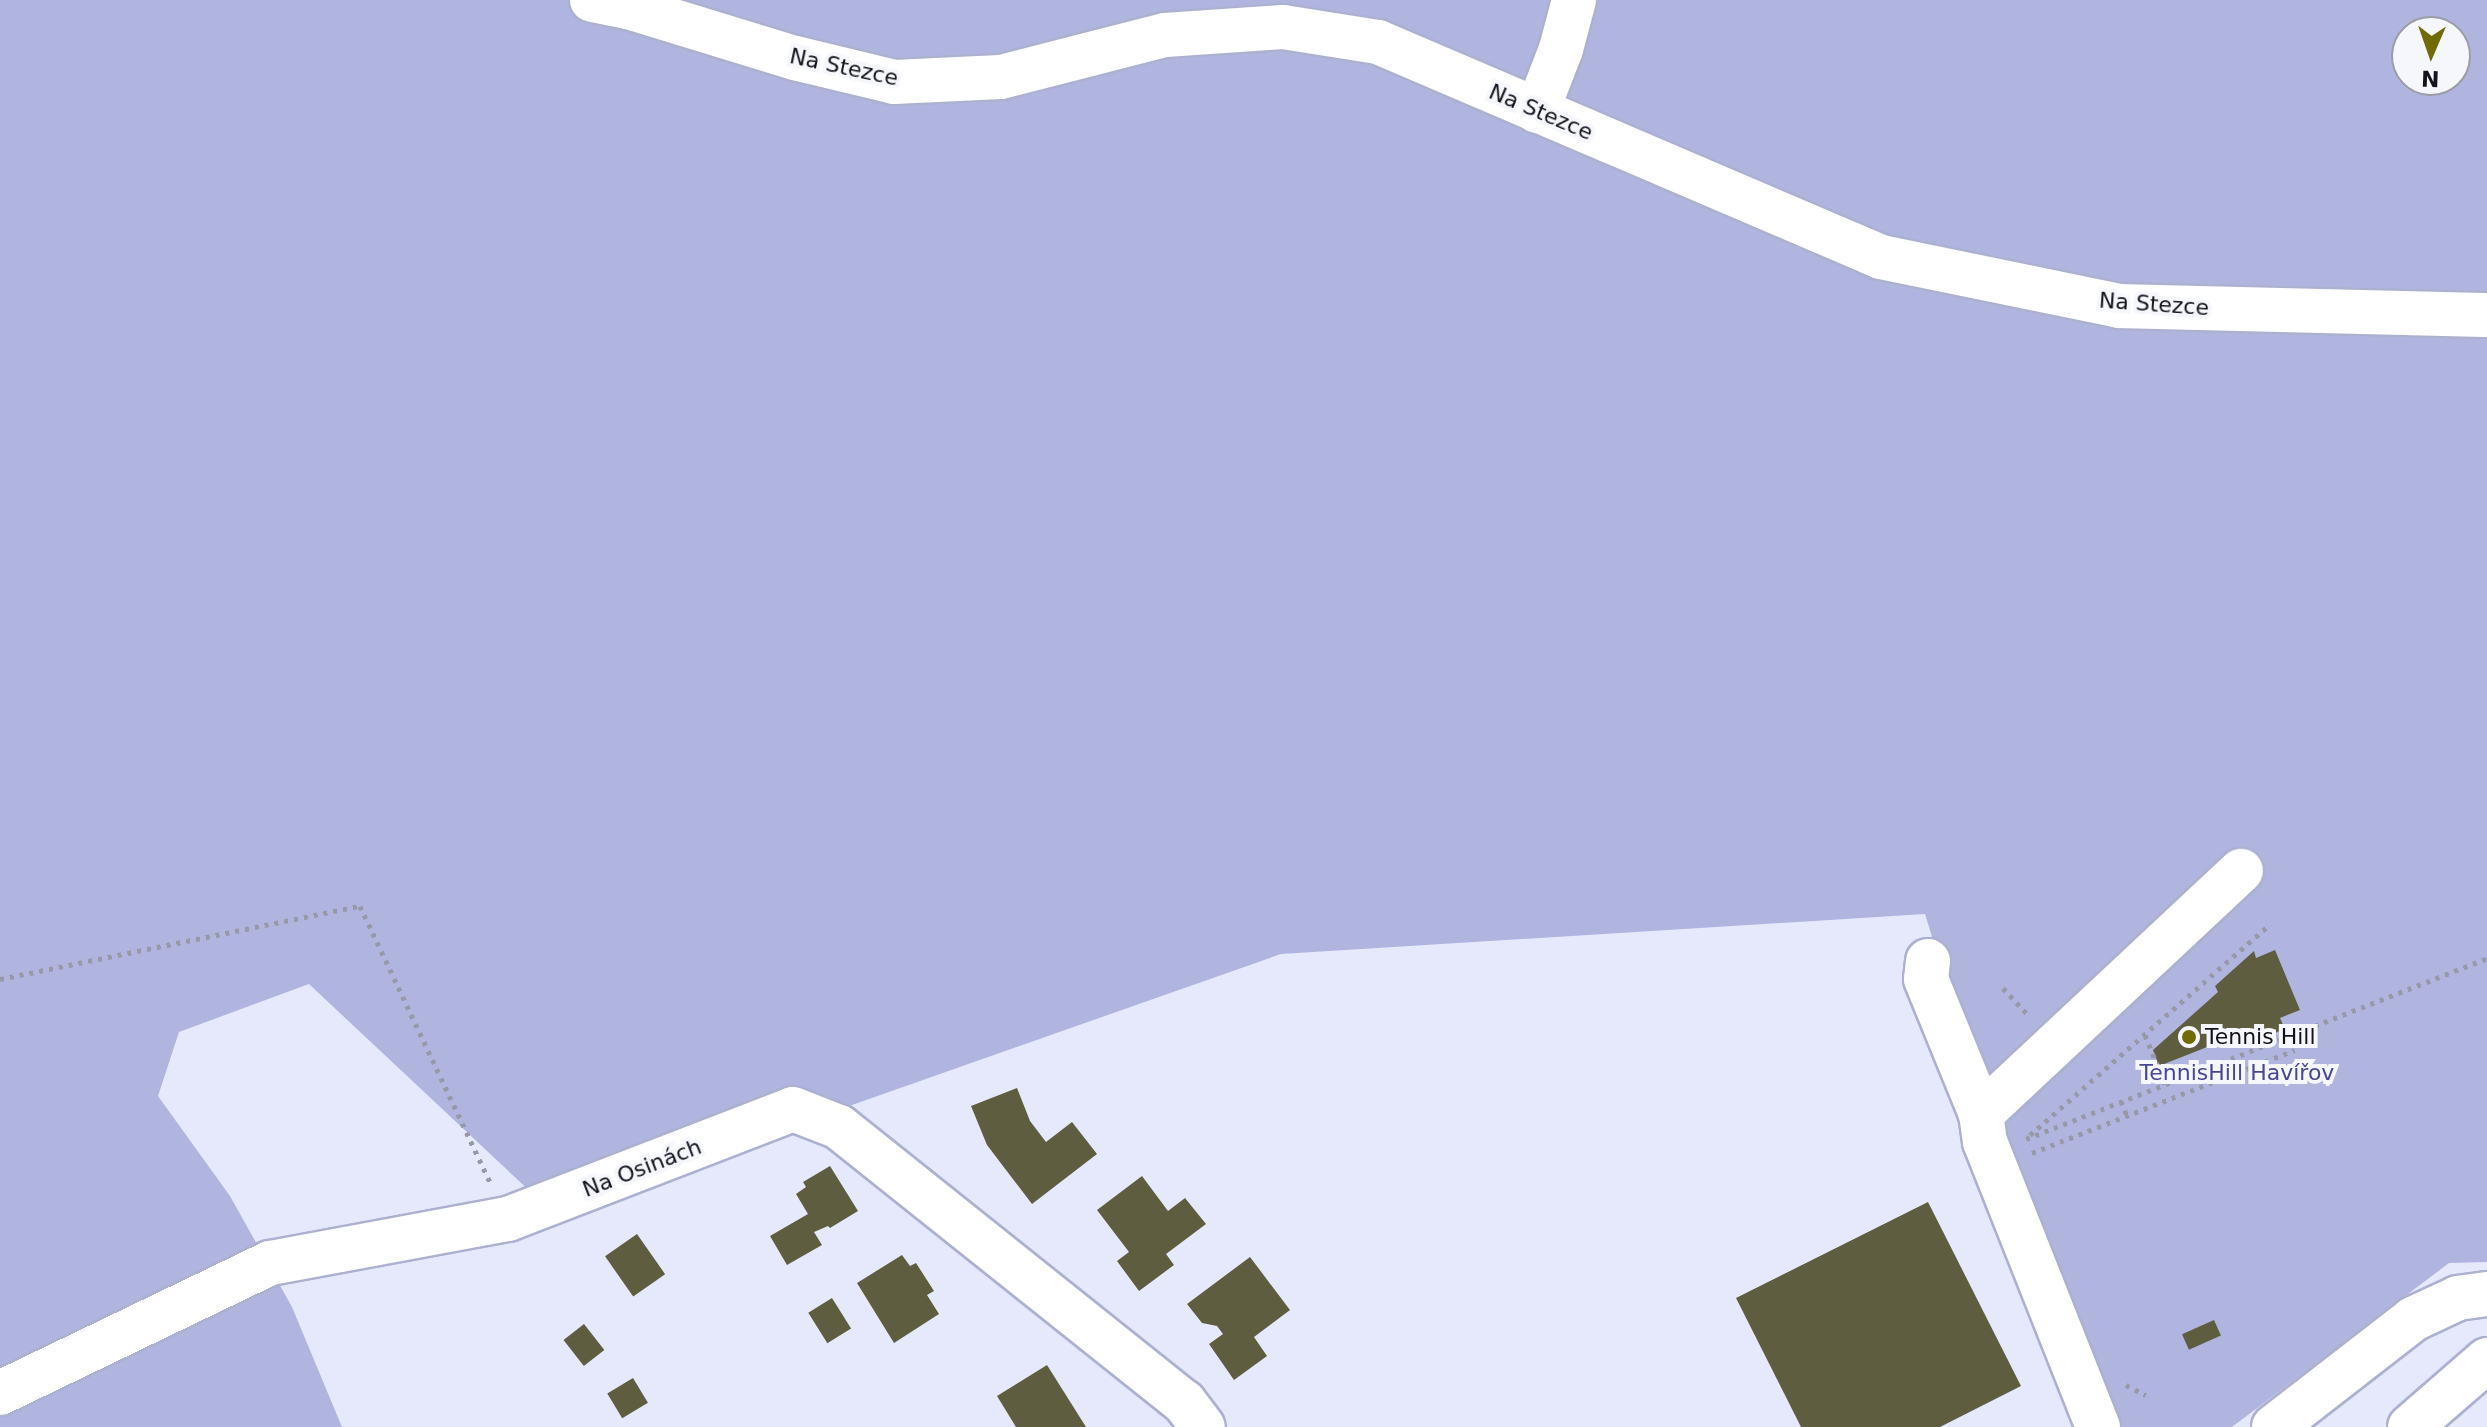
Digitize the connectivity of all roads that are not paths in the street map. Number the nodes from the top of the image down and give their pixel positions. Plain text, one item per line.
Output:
1 (592, 0) edge
2 (1574, 0) edge
3 (1537, 111) junction
4 (2487, 315) edge
5 (2241, 871) dead end
6 (1928, 961) dead end
7 (1981, 1114) junction
8 (2487, 1294) edge
9 (2487, 1360) edge
10 (0, 1393) edge
11 (1203, 1427) edge
12 (2098, 1427) edge
13 (2274, 1427) edge
14 (2410, 1427) edge

1 - 3 street, Na Stezce
2 - 3 street
3 - 4 street, Na Stezce
5 - 7 street
6 - 7 street
7 - 12 street
8 - 13 street
9 - 14 street
10 - 11 street, Na Osinách

